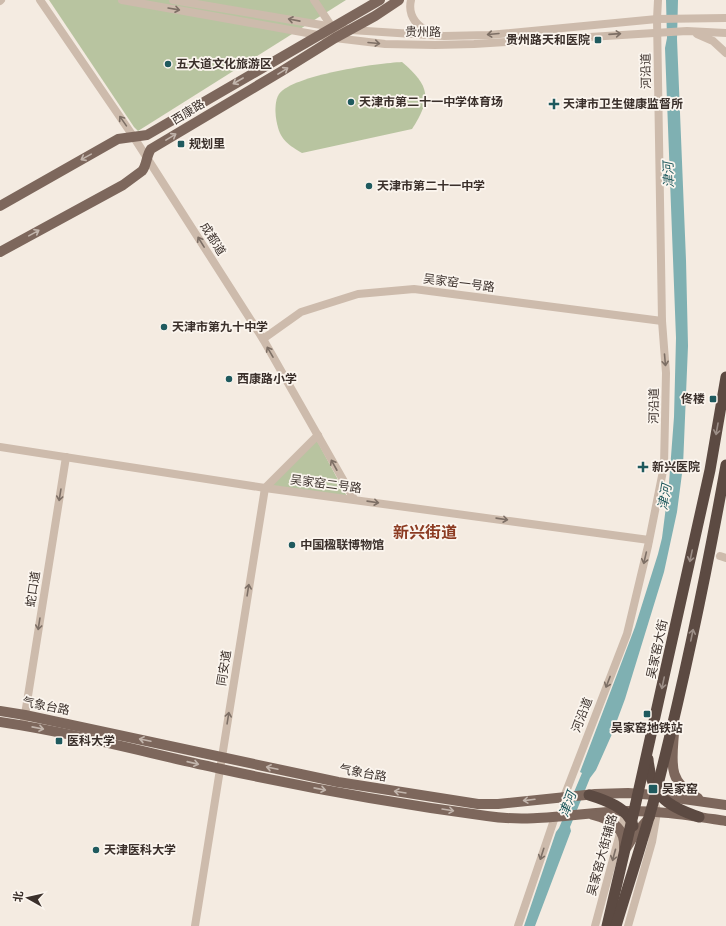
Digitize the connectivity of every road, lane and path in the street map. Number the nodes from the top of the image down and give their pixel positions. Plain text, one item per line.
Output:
1 (40, 0) edge
2 (122, 0) edge
3 (173, 0) edge
4 (314, 0) edge
5 (380, 0) edge
6 (399, 0) edge
7 (411, 0) edge
8 (658, 0) edge
9 (726, 18) edge
10 (657, 19) junction
11 (332, 27) junction
12 (351, 30) junction
13 (687, 31) junction
14 (658, 32) junction
15 (726, 33) edge
16 (318, 35) junction
17 (444, 36) junction
18 (335, 38) junction
19 (726, 53) edge
20 (134, 136) junction
21 (147, 157) junction
22 (0, 206) edge
23 (0, 252) edge
24 (662, 321) junction
25 (262, 340) junction
26 (726, 377) edge
27 (318, 436) junction
28 (0, 447) edge
29 (66, 457) junction
30 (726, 465) edge
31 (265, 488) junction
32 (354, 499) junction
33 (649, 540) junction
34 (0, 711) edge
35 (674, 714) junction
36 (24, 720) junction
37 (0, 722) edge
38 (648, 748) junction
39 (222, 757) junction
40 (220, 769) junction
41 (638, 794) junction
42 (657, 794) junction
43 (589, 795) junction
44 (566, 796) junction
45 (707, 802) junction
46 (726, 805) edge
47 (674, 806) junction
48 (587, 814) junction
49 (628, 814) junction
50 (652, 814) junction
51 (558, 816) junction
52 (699, 817) junction
53 (726, 821) edge
54 (620, 831) junction
55 (635, 834) junction
56 (623, 859) junction
57 (622, 903) junction
58 (195, 926) edge
59 (518, 926) edge
60 (595, 926) edge
61 (606, 926) edge
62 (616, 926) edge
63 (628, 926) edge

20 -> 1 street, 成都道
2 -> 16 street, 贵州路
11 -> 3 street, 贵州路
4 - 11 street
5 - 11 main road, 西康路
6 - 12 main road, 西康路
7 - 17 street
8 - 10 street, 河沿道
9 - 10 street, 贵州路
10 - 14 street, 河沿道
10 -> 17 street, 贵州路
11 - 12 street, 贵州路
11 - 16 main road, 西康路
11 - 18 street
12 - 17 street, 贵州路
12 - 18 main road, 西康路
13 - 14 street, 贵州路
13 - 15 street, 贵州路
13 - 19 street
18 -> 14 street, 贵州路
14 - 24 street, 河沿道
16 - 18 street, 贵州路
16 -> 20 main road, 西康路
21 -> 18 main road, 西康路
20 - 21 street, 成都道
20 -> 22 main road, 西康路
23 -> 21 main road, 西康路
25 -> 21 street, 成都道
24 - 25 street, 吴家窑一号路
24 -> 33 street, 河沿道
27 -> 25 street, 成都道
26 -> 38 highway, 吴家窑大街
27 - 31 street
32 -> 27 street, 成都道
28 - 29 street, 吴家窑二号路
29 - 31 street, 吴家窑二号路
29 -> 36 street, 蛇口道
35 -> 30 highway
31 - 32 street, 吴家窑二号路
39 -> 31 street, 同安道
32 -> 33 street, 吴家窑二号路
33 -> 44 street, 河沿道
34 - 36 main road, 气象台路
35 - 42 highway
35 - 45 main road
36 - 37 main road, 气象台路
39 -> 36 main road, 气象台路
36 -> 40 main road, 气象台路
38 - 41 highway, 吴家窑大街
38 - 42 highway
39 - 40 street, 同安道
44 -> 39 main road, 气象台路
40 -> 51 main road, 气象台路
40 - 58 street, 同安道
41 - 42 main road, 气象台路
41 - 43 main road, 气象台路
41 - 49 highway, 吴家窑大街
42 - 45 main road, 气象台路
42 - 47 highway
42 - 50 highway
43 - 44 main road, 气象台路
43 - 49 highway
45 - 46 main road, 气象台路
45 - 47 main road
47 - 50 main road
47 - 52 highway
48 - 49 main road, 气象台路
48 - 51 main road, 气象台路
48 - 54 main road
49 - 50 main road, 气象台路
49 - 54 street, 吴家窑大街辅路
49 - 55 highway
49 - 56 highway, 吴家窑大街
50 - 52 main road, 气象台路
50 - 55 main road
50 - 57 highway
50 - 63 street
51 -> 59 street
52 - 53 main road, 气象台路
54 - 56 main road
54 -> 60 street, 吴家窑大街辅路
55 - 56 main road
55 - 57 highway
56 - 61 highway, 吴家窑大街
57 - 62 highway

